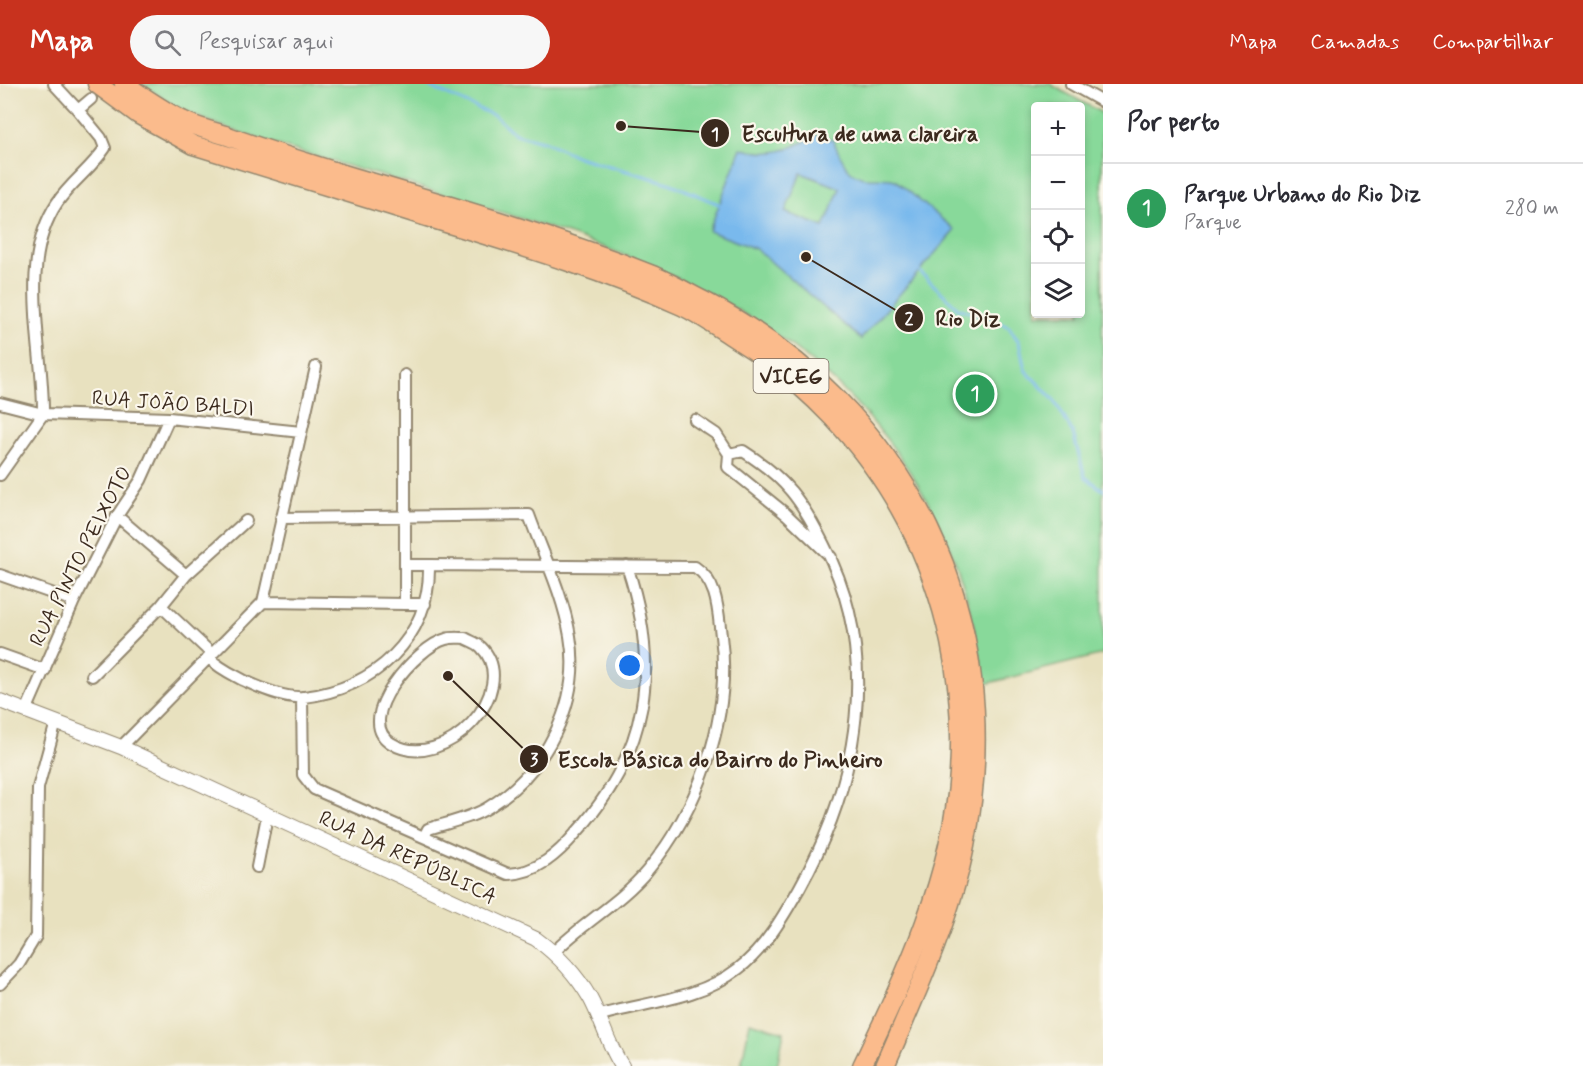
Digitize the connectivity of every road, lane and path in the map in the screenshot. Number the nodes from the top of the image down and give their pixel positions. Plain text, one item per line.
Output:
1 (54, 84) edge
2 (124, 84) edge
3 (1071, 84) edge
4 (94, 91) edge
5 (1103, 102) edge
6 (78, 110) junction
7 (316, 367) dead end
8 (405, 375) dead end
9 (0, 403) edge
10 (43, 414) junction
11 (169, 418) junction
12 (695, 420) dead end
13 (301, 432) junction
14 (729, 454) junction
15 (0, 475) edge
16 (404, 515) junction
17 (117, 516) junction
18 (281, 518) junction
19 (246, 521) dead end
20 (831, 557) junction
21 (405, 565) junction
22 (429, 565) junction
23 (547, 566) junction
24 (627, 566) junction
25 (0, 575) edge
26 (186, 575) junction
27 (74, 601) junction
28 (263, 602) junction
29 (405, 604) junction
30 (425, 604) junction
31 (160, 606) junction
32 (410, 639) junction
33 (426, 650) junction
34 (0, 654) edge
35 (210, 656) junction
36 (45, 670) junction
37 (377, 670) junction
38 (92, 676) dead end
39 (393, 684) junction
40 (302, 697) junction
41 (0, 701) edge
42 (26, 711) junction
43 (56, 722) junction
44 (121, 747) junction
45 (267, 816) junction
46 (424, 837) junction
47 (257, 867) dead end
48 (554, 952) junction
49 (0, 984) edge
50 (597, 1016) junction
51 (622, 1066) edge
52 (862, 1066) edge
53 (885, 1066) edge

1 - 6 street
2 - 53 highway, VICEG
3 - 5 street
4 - 6 street
4 - 52 highway, VICEG
6 - 10 street
7 - 13 street
8 - 16 street
9 - 10 street, RUA JOÃO BALDI
10 - 11 street, RUA JOÃO BALDI
10 - 15 street
11 - 13 street, RUA JOÃO BALDI
11 - 17 street, RUA PINTO PEIXOTO
12 - 14 street
13 - 18 street
14 - 20 street
14 - 20 street
16 - 18 street
16 - 21 street
16 - 23 street
17 - 26 street
17 - 27 street, RUA PINTO PEIXOTO
18 - 28 street
19 - 26 street
20 - 50 street
21 - 22 street
21 - 29 street
22 - 23 street
22 - 30 street
23 - 24 street
23 - 46 street
24 - 46 street
24 - 48 street
25 - 27 street
26 - 31 street
27 - 36 street, RUA PINTO PEIXOTO
28 - 29 street
28 - 35 street
29 - 30 street
30 - 32 street
31 - 35 street
31 - 38 street
32 - 33 street
32 - 37 street
33 - 39 street
33 - 39 street
34 - 36 street
35 - 40 street
35 - 44 street
36 - 42 street, RUA PINTO PEIXOTO
37 - 39 street
37 - 40 street
40 - 46 street
41 - 42 street, RUA DA REPÚBLICA
42 - 43 street, RUA DA REPÚBLICA
43 - 44 street, RUA DA REPÚBLICA
43 - 49 street
44 - 45 street, RUA DA REPÚBLICA
45 - 47 street
45 - 48 street, RUA DA REPÚBLICA
48 - 50 street, RUA DA REPÚBLICA
50 - 51 street, RUA DA REPÚBLICA

